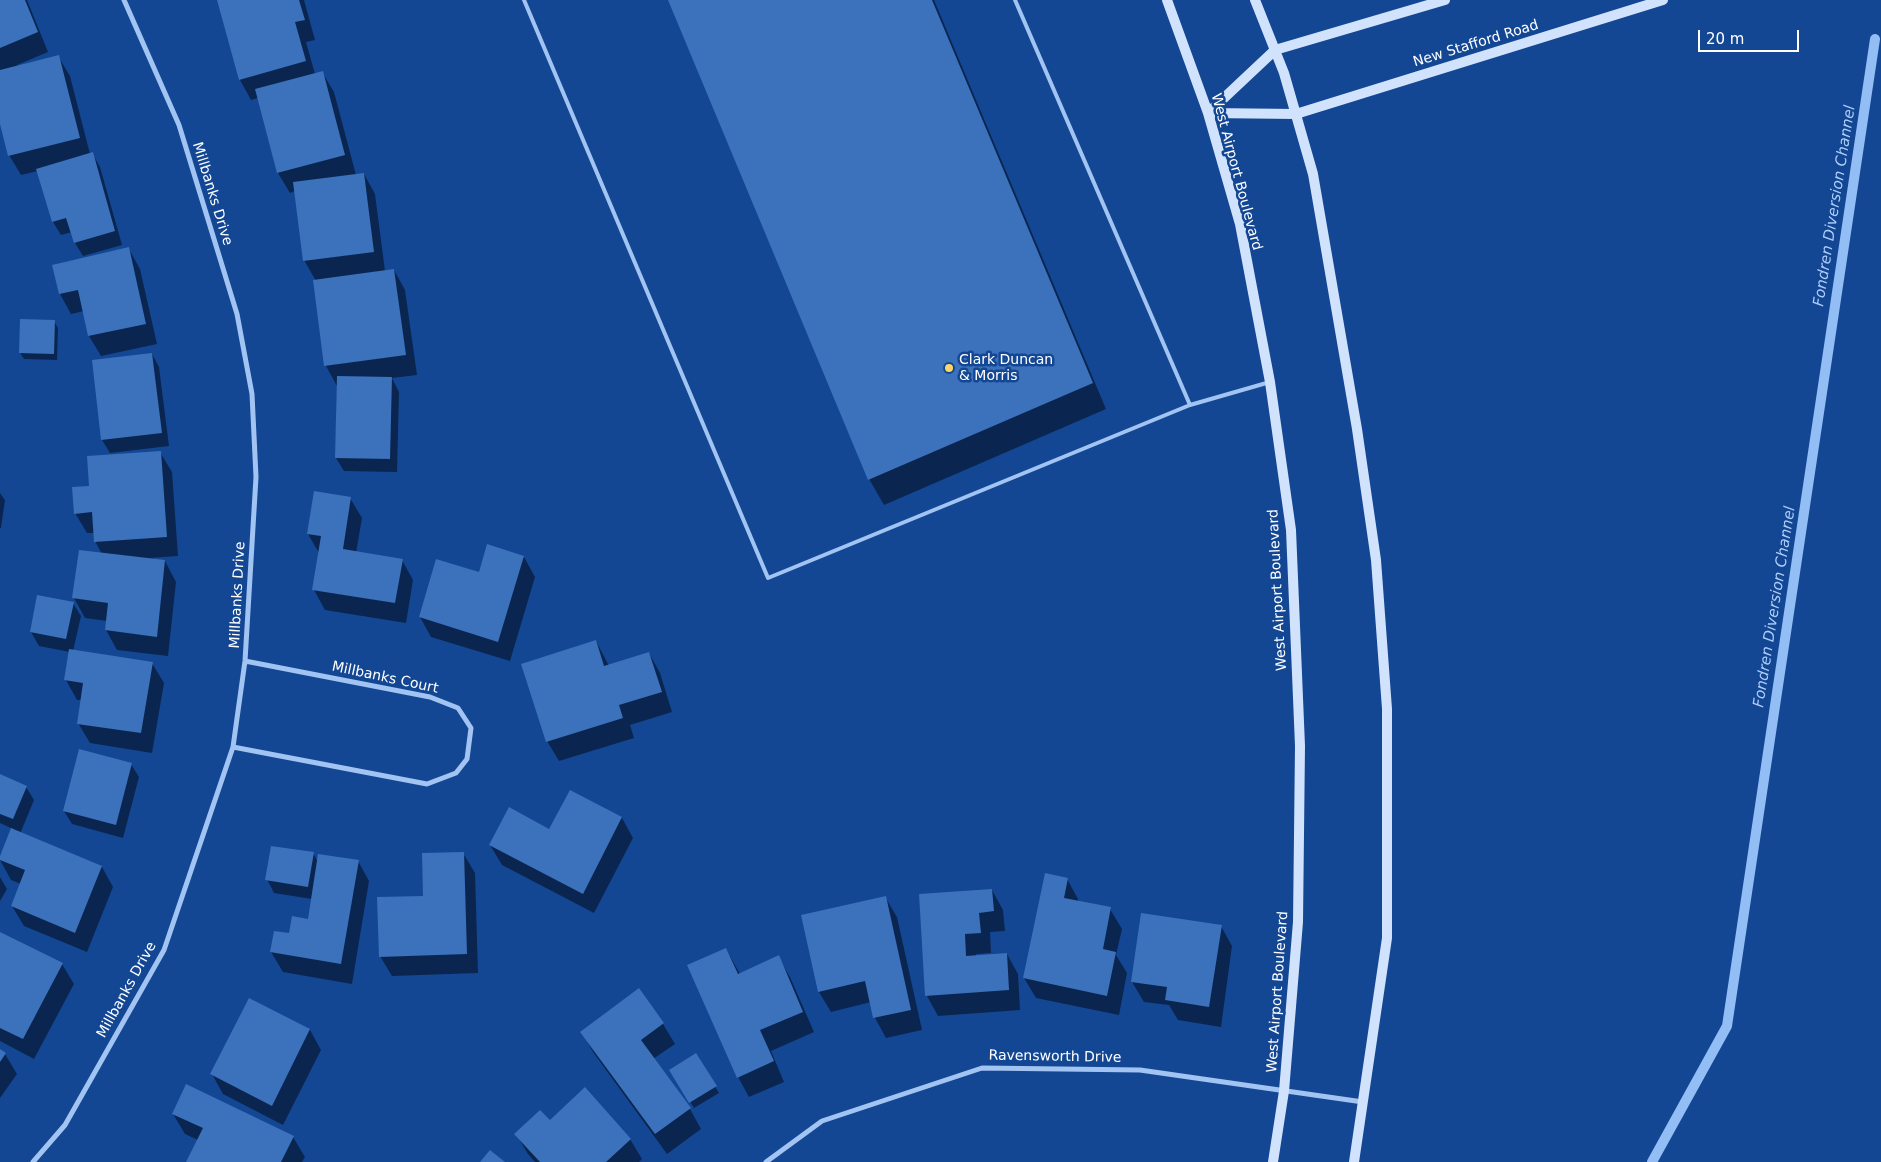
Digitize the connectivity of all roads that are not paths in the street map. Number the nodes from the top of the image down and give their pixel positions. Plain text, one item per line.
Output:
1 (124, 0) edge
2 (524, 0) edge
3 (1015, 0) edge
4 (1167, 0) edge
5 (1255, 0) edge
6 (1445, 0) edge
7 (1664, 0) edge
8 (1275, 50) junction
9 (1208, 113) junction
10 (1296, 114) junction
11 (1270, 382) junction
12 (1190, 405) junction
13 (245, 661) junction
14 (233, 747) junction
15 (1284, 1091) junction
16 (1364, 1102) junction
17 (33, 1162) edge
18 (766, 1162) edge
19 (1272, 1162) edge
20 (1354, 1162) edge

1 - 13 street, Millbanks Drive
2 - 12 lane
3 - 12 lane
4 - 9 main road, West Airport Boulevard
5 - 8 main road
6 - 8 main road
7 - 10 main road, New Stafford Road
8 - 9 main road
8 - 10 main road
9 - 10 main road, New Stafford Road
9 - 11 main road, West Airport Boulevard
10 - 16 main road
11 - 12 lane
11 - 15 main road, West Airport Boulevard
13 - 14 street, Millbanks Drive
13 - 14 street, Millbanks Court
14 - 17 street, Millbanks Drive
15 - 16 street, Ravensworth Drive
15 - 18 street, Ravensworth Drive
15 - 19 main road, West Airport Boulevard
16 - 20 main road

